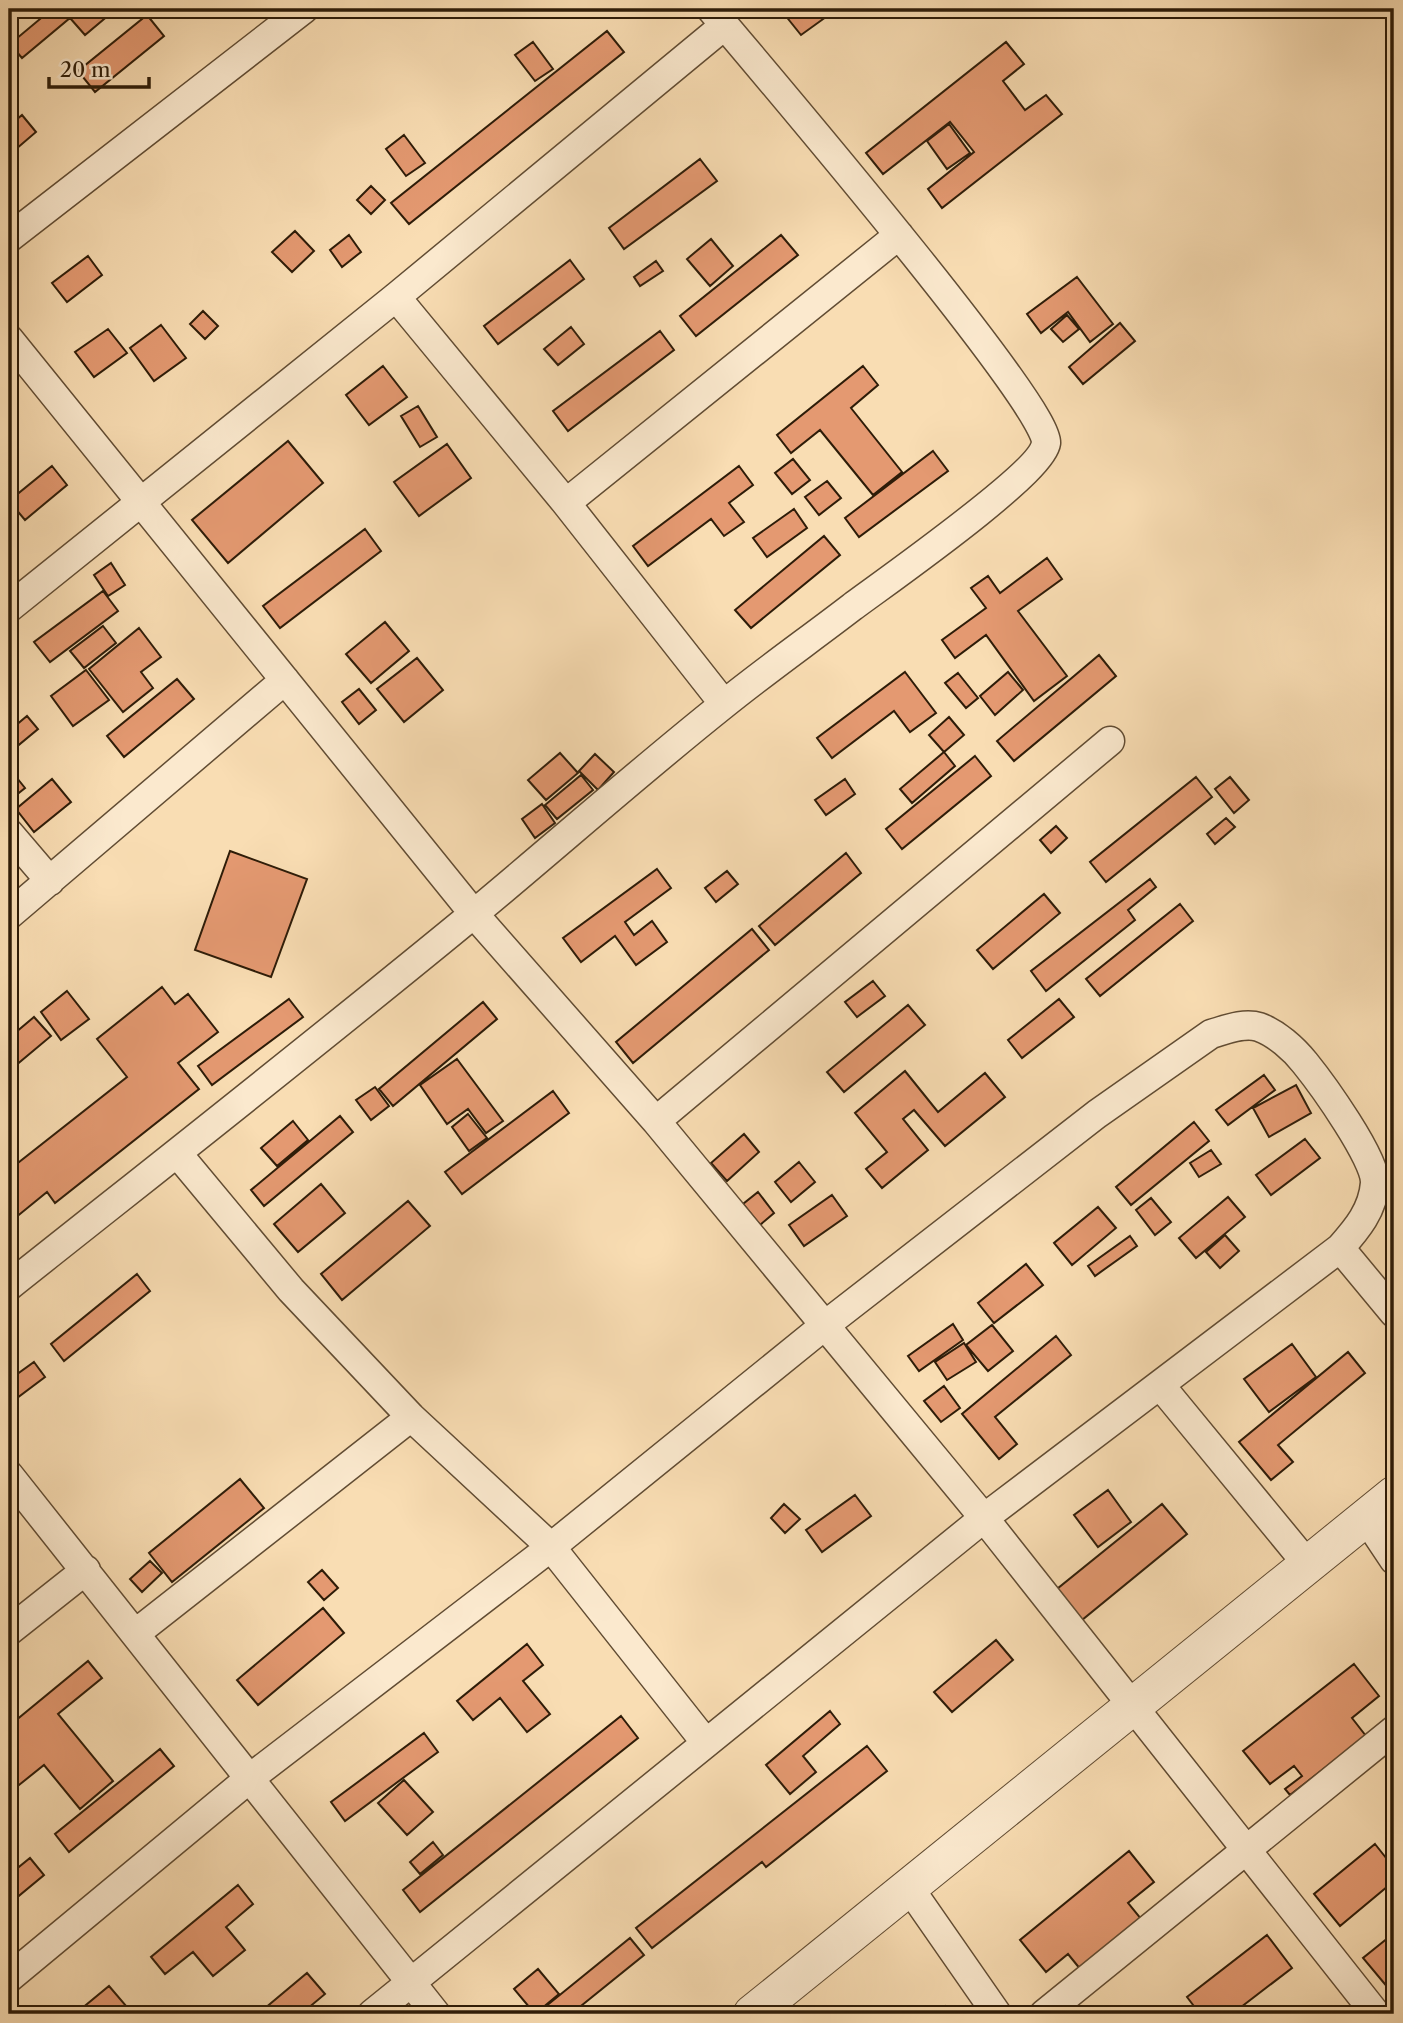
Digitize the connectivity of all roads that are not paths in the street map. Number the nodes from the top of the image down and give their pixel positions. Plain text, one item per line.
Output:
1 (304, 9) edge
2 (718, 17) edge
3 (900, 235) junction
4 (9, 238) edge
5 (396, 297) junction
6 (9, 339) edge
7 (141, 502) junction
8 (566, 503) junction
9 (9, 608) edge
10 (285, 680) junction
11 (724, 704) junction
12 (1110, 741) dead end
13 (9, 833) edge
14 (50, 881) junction
15 (474, 914) junction
16 (9, 915) edge
17 (656, 1121) junction
18 (177, 1153) junction
19 (1340, 1248) junction
20 (9, 1286) edge
21 (1394, 1313) edge
22 (824, 1326) junction
23 (1160, 1385) junction
24 (411, 1417) junction
25 (9, 1475) edge
26 (1394, 1495) edge
27 (985, 1518) junction
28 (1366, 1518) junction
29 (551, 1548) junction
30 (1394, 1560) edge
31 (1308, 1565) junction
32 (86, 1570) junction
33 (9, 1631) edge
34 (136, 1633) junction
35 (1133, 1708) junction
36 (1394, 1730) edge
37 (706, 1743) junction
38 (250, 1778) junction
39 (1246, 1853) junction
40 (908, 1886) junction
41 (9, 1978) edge
42 (411, 1983) junction
43 (759, 2012) edge
44 (372, 2014) edge
45 (436, 2014) edge
46 (997, 2014) edge
47 (1044, 2014) edge
48 (1376, 2014) edge

1 - 4 street
2 - 3 street
2 - 5 street
3 - 8 street
3 - 11 street
5 - 7 street
5 - 8 street
6 - 7 street
7 - 9 street
7 - 10 street
8 - 11 street
10 - 14 street
10 - 15 street
11 - 15 street
12 - 17 street
13 - 14 street
14 - 16 street
15 - 17 street
15 - 18 street
17 - 22 street
18 - 20 street
18 - 24 street
19 - 21 street
19 - 22 street
19 - 23 street
22 - 27 street
22 - 29 street
23 - 27 street
23 - 31 street
24 - 29 street
24 - 34 street
25 - 32 street
26 - 28 street
27 - 35 street
27 - 37 street
28 - 30 street
28 - 31 street
29 - 37 street
29 - 38 street
31 - 35 street
32 - 33 street
32 - 34 street
34 - 38 street
35 - 39 street
35 - 40 street
36 - 39 street
37 - 42 street
38 - 41 street
38 - 42 street
39 - 47 street
39 - 48 street
40 - 43 street
40 - 46 street
42 - 44 street
42 - 45 street

